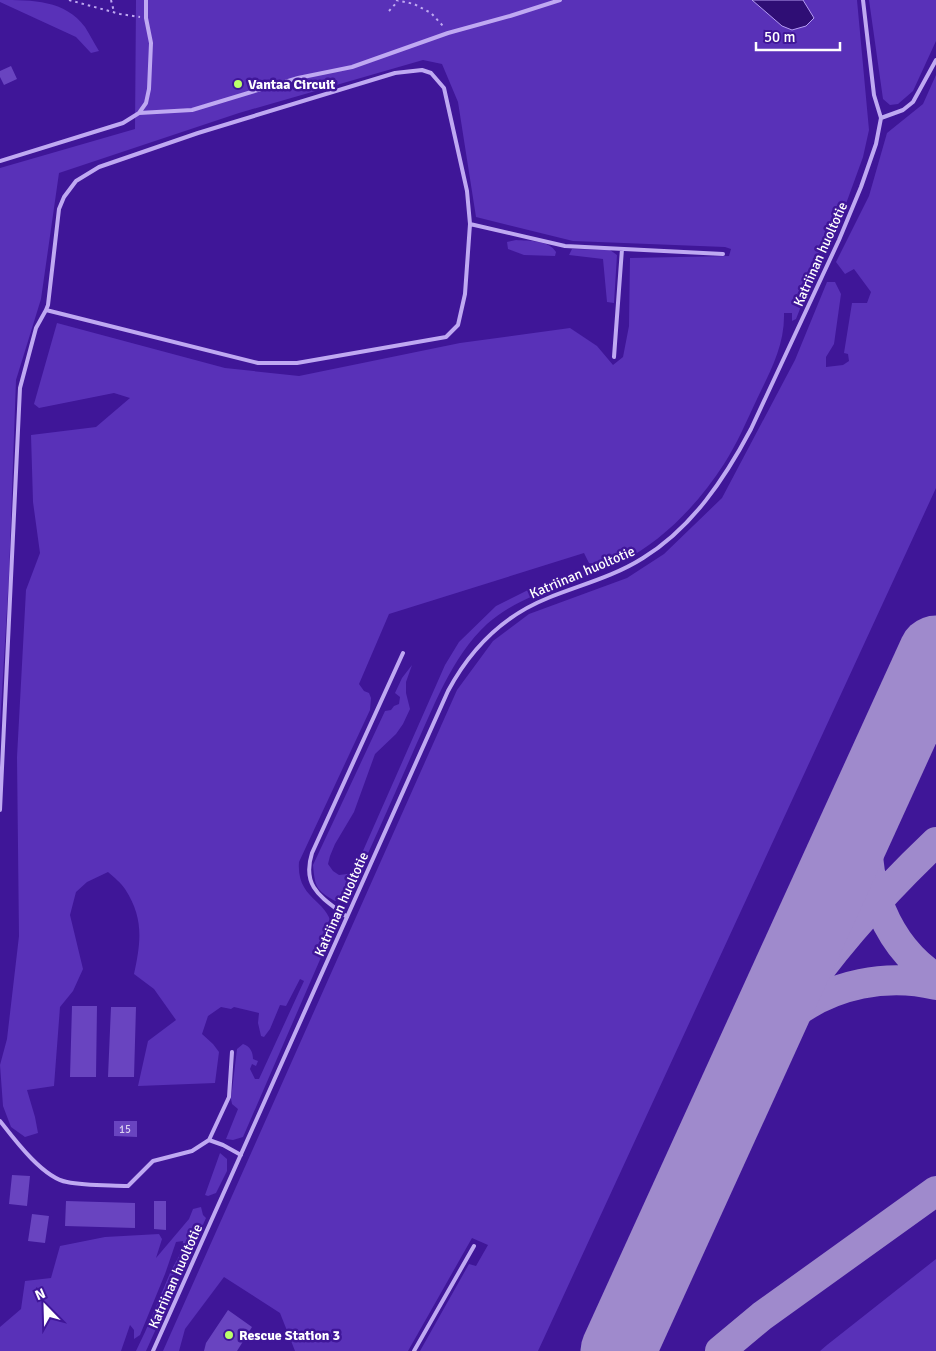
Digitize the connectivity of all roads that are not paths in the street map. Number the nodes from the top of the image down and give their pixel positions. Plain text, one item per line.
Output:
1 (146, 0) edge
2 (560, 0) edge
3 (863, 0) edge
4 (936, 60) edge
5 (140, 113) junction
6 (881, 118) junction
7 (0, 162) edge
8 (470, 224) junction
9 (622, 249) junction
10 (723, 254) dead end
11 (46, 310) junction
12 (614, 357) dead end
13 (402, 652) dead end
14 (0, 810) edge
15 (347, 918) junction
16 (232, 1052) dead end
17 (0, 1121) edge
18 (209, 1140) junction
19 (241, 1155) junction
20 (474, 1246) dead end
21 (154, 1351) edge
22 (414, 1351) edge

1 - 5 lane
2 - 5 lane
3 - 6 lane, Katriinan huoltotie
4 - 6 lane
5 - 7 lane
6 - 15 lane, Katriinan huoltotie
8 - 9 lane
8 - 11 lane
8 - 11 lane
9 - 10 lane
9 - 12 lane
11 - 14 lane
13 - 15 lane
15 - 19 lane, Katriinan huoltotie
16 - 18 lane
17 - 18 lane
18 - 19 lane
19 - 21 lane, Katriinan huoltotie
20 - 22 lane

